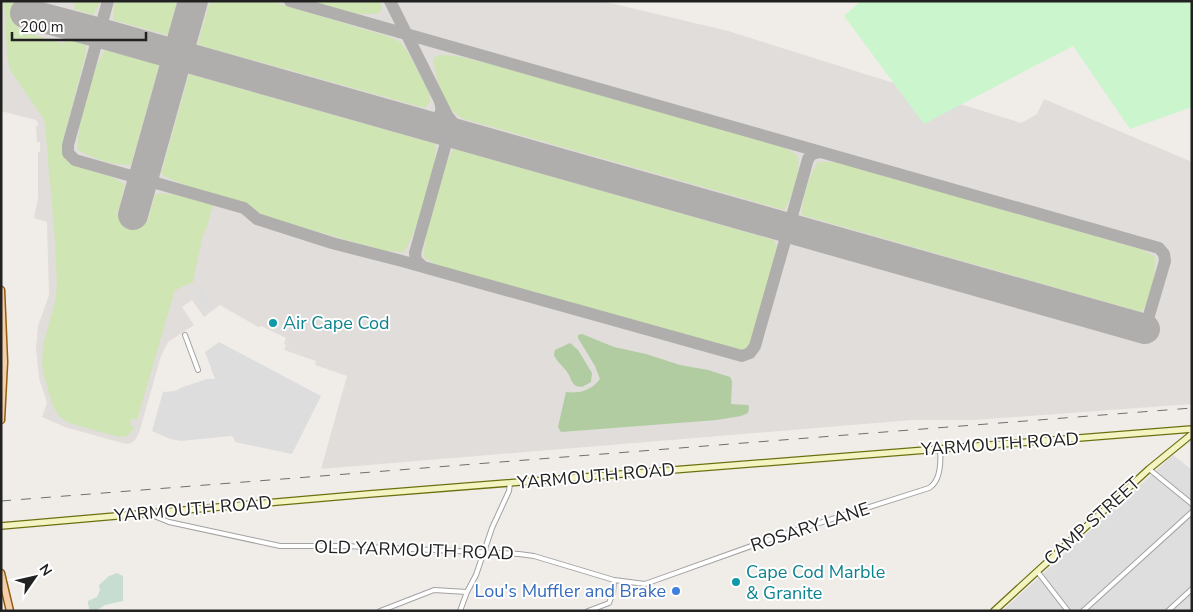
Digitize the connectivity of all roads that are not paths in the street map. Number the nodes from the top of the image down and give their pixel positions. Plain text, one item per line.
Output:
1 (1, 290) edge
2 (185, 335) dead end
3 (198, 370) dead end
4 (1, 414) edge
5 (1, 420) edge
6 (1192, 429) edge
7 (1176, 430) junction
8 (1192, 434) edge
9 (1178, 444) junction
10 (940, 448) junction
11 (1149, 469) junction
12 (510, 483) junction
13 (1192, 504) edge
14 (173, 511) junction
15 (1192, 512) edge
16 (147, 513) junction
17 (175, 523) junction
18 (1, 526) edge
19 (484, 552) junction
20 (1037, 571) junction
21 (1, 573) edge
22 (614, 580) junction
23 (650, 583) joint
24 (1192, 590) edge
25 (466, 592) junction
26 (10, 611) edge
27 (380, 611) edge
28 (460, 611) edge
29 (588, 611) edge
30 (994, 611) edge
31 (1068, 611) edge
32 (1083, 611) edge
33 (1168, 611) edge

1 - 4 main road
2 - 3 street
4 - 5 main road
6 - 7 main road, YARMOUTH ROAD
7 - 9 main road
7 - 10 main road, YARMOUTH ROAD
8 - 9 main road, CAMP STREET
9 - 11 main road, CAMP STREET
10 - 12 main road, YARMOUTH ROAD
10 - 23 street, ROSARY LANE
11 - 13 street
11 - 20 main road, CAMP STREET
12 - 14 main road, YARMOUTH ROAD
12 - 19 street
14 - 16 main road, YARMOUTH ROAD
14 - 17 street
15 - 32 street
16 - 17 street, OLD YARMOUTH ROAD
16 - 18 main road, YARMOUTH ROAD
17 - 19 street, OLD YARMOUTH ROAD
19 - 22 street, OLD YARMOUTH ROAD
19 - 25 street
20 - 30 main road, CAMP STREET
20 - 31 street
21 - 26 main road
22 - 23 street, OLD YARMOUTH ROAD
22 - 29 street
24 - 33 street
25 - 27 street
25 - 28 street

